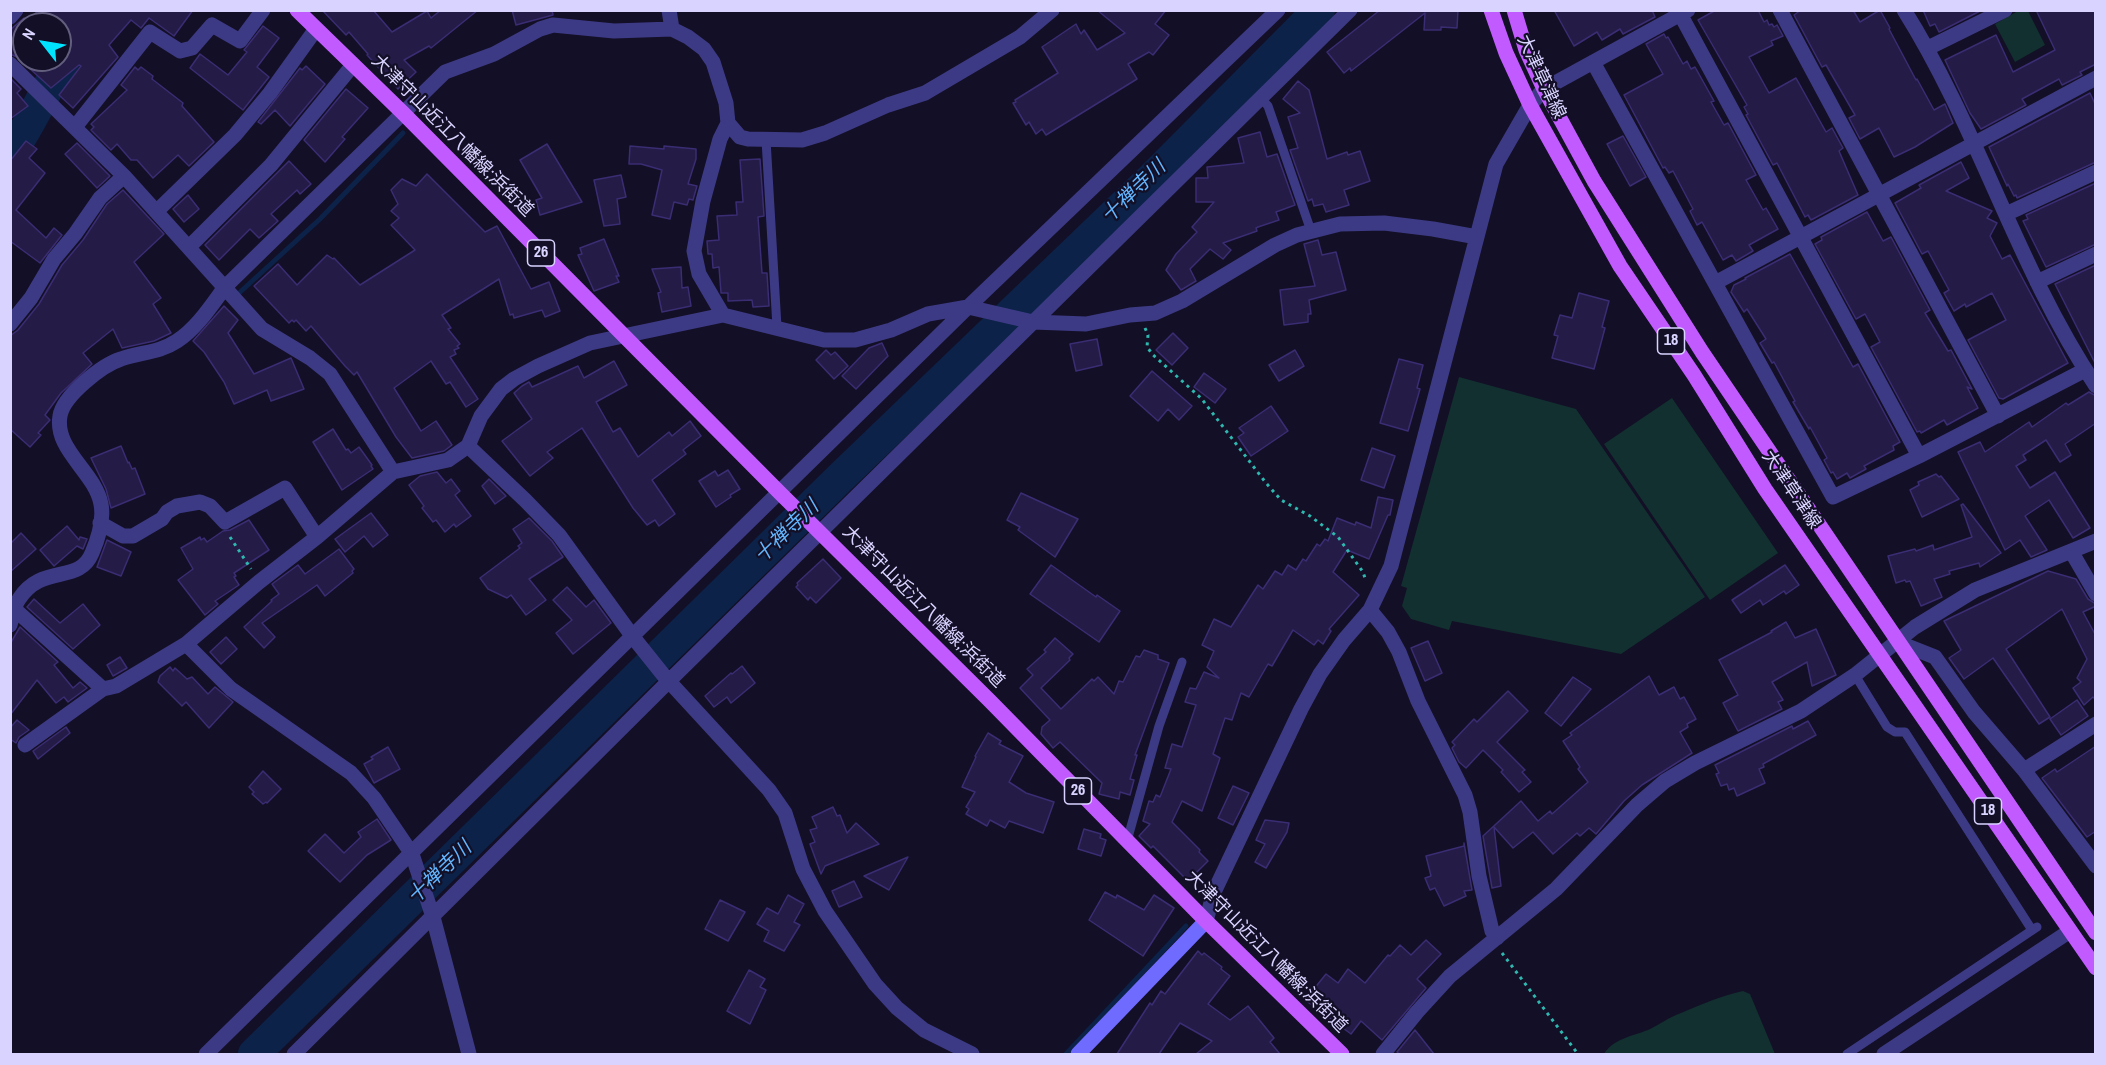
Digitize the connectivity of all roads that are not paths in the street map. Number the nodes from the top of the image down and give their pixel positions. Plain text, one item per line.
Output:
1 (16, 10) edge
2 (263, 10) edge
3 (669, 10) edge
4 (1052, 10) edge
5 (1278, 10) edge
6 (1350, 10) edge
7 (1491, 10) edge
8 (1514, 10) edge
9 (1780, 10) edge
10 (1904, 10) edge
11 (2005, 10) edge
12 (299, 11) edge
13 (1682, 12) edge
14 (10, 18) edge
15 (316, 29) junction
16 (672, 29) junction
17 (1928, 48) junction
18 (1593, 62) junction
19 (11, 64) edge
20 (353, 65) junction
21 (2096, 78) edge
22 (1544, 89) junction
23 (1260, 97) junction
24 (1530, 105) junction
25 (403, 113) junction
26 (728, 123) junction
27 (75, 127) junction
28 (766, 140) junction
29 (1973, 144) junction
30 (2096, 172) edge
31 (124, 176) junction
32 (1879, 195) junction
33 (157, 211) junction
34 (2006, 214) junction
35 (1311, 231) junction
36 (1477, 237) junction
37 (1801, 237) junction
38 (189, 247) junction
39 (2096, 254) edge
40 (2037, 282) junction
41 (1715, 283) junction
42 (225, 287) junction
43 (972, 308) junction
44 (723, 315) junction
45 (1029, 321) junction
46 (10, 324) edge
47 (777, 327) junction
48 (624, 336) junction
49 (2085, 370) junction
50 (2096, 386) edge
51 (1998, 416) junction
52 (468, 446) junction
53 (1919, 456) junction
54 (393, 472) junction
55 (782, 495) junction
56 (100, 523) junction
57 (818, 530) junction
58 (317, 537) junction
59 (2096, 541) edge
60 (2071, 551) junction
61 (2096, 594) edge
62 (1371, 606) junction
63 (13, 607) edge
64 (10, 625) edge
65 (635, 639) junction
66 (1897, 642) junction
67 (186, 644) junction
68 (1881, 654) junction
69 (1182, 662) dead end
70 (1855, 675) junction
71 (667, 679) junction
72 (103, 689) junction
73 (2096, 724) edge
74 (25, 745) dead end
75 (2024, 770) junction
76 (1127, 841) junction
77 (2091, 850) edge
78 (413, 858) junction
79 (2096, 866) edge
80 (432, 912) junction
81 (1206, 921) junction
82 (2070, 931) junction
83 (2096, 933) edge
84 (1495, 940) junction
85 (2096, 968) edge
86 (206, 1054) edge
87 (294, 1054) edge
88 (470, 1054) edge
89 (972, 1054) edge
90 (1078, 1054) edge
91 (1342, 1054) edge
92 (1383, 1054) edge
93 (1847, 1054) edge
94 (1884, 1054) edge

1 - 14 street
2 - 27 street
3 - 16 street
4 - 28 street
5 - 43 street
6 - 23 street
7 - 24 main road, 大津草津線 / 18
8 - 22 main road, 大津草津線 / 18
9 - 32 street
10 - 17 street
11 - 17 street
12 - 15 main road, 大津守山近江八幡線;浜街道 / 26
13 - 18 street
13 - 37 street
15 - 20 main road, 大津守山近江八幡線;浜街道 / 26
15 - 33 street
16 - 25 street
16 - 26 street
17 - 29 street
18 - 22 street
18 - 41 street
19 - 27 street
20 - 25 main road, 大津守山近江八幡線;浜街道 / 26
20 - 38 street
21 - 29 street
22 - 24 street
22 - 66 main road, 大津草津線 / 18
23 - 35 lane
23 - 45 street
24 - 36 street
24 - 68 main road, 大津草津線 / 18
25 - 42 street
25 - 48 main road, 大津守山近江八幡線;浜街道 / 26
26 - 28 street
26 - 44 street
27 - 31 street
28 - 47 lane
29 - 32 street
29 - 34 street
30 - 34 street
31 - 33 street
31 - 46 street
32 - 37 street
32 - 51 street
33 - 38 street
34 - 40 street
35 - 36 street
35 - 45 street
36 - 62 street
37 - 41 street
37 - 53 street
38 - 42 street
39 - 40 street
40 - 49 street
41 - 53 street
42 - 54 street
42 - 56 street
43 - 45 street
43 - 47 street
43 - 55 street
44 - 47 street
44 - 48 street
45 - 57 street
48 - 52 street
48 - 55 main road, 大津守山近江八幡線;浜街道 / 26
49 - 50 street
49 - 51 street
51 - 53 street
52 - 54 street
52 - 65 street
54 - 58 street
55 - 57 main road, 大津守山近江八幡線;浜街道 / 26
55 - 65 street
56 - 58 street
56 - 63 street
57 - 71 street
57 - 76 main road, 大津守山近江八幡線;浜街道 / 26
58 - 67 street
59 - 60 street
60 - 61 street
60 - 66 street
62 - 81 street
62 - 84 street
63 - 64 street
63 - 72 street
65 - 71 street
65 - 78 street
66 - 68 street
66 - 75 street
66 - 83 main road, 大津草津線 / 18
67 - 72 street
67 - 78 street
68 - 70 street
68 - 82 main road, 大津草津線 / 18
69 - 76 lane
70 - 84 street
70 - 93 lane
71 - 80 street
71 - 89 street
72 - 74 street
73 - 75 street
75 - 77 street
76 - 81 main road, 大津守山近江八幡線;浜街道 / 26
77 - 79 street
78 - 80 street
78 - 86 street
80 - 87 street
80 - 88 street
81 - 90 street
81 - 91 main road, 大津守山近江八幡線;浜街道 / 26
82 - 85 main road, 大津草津線 / 18
82 - 94 street
84 - 92 street

